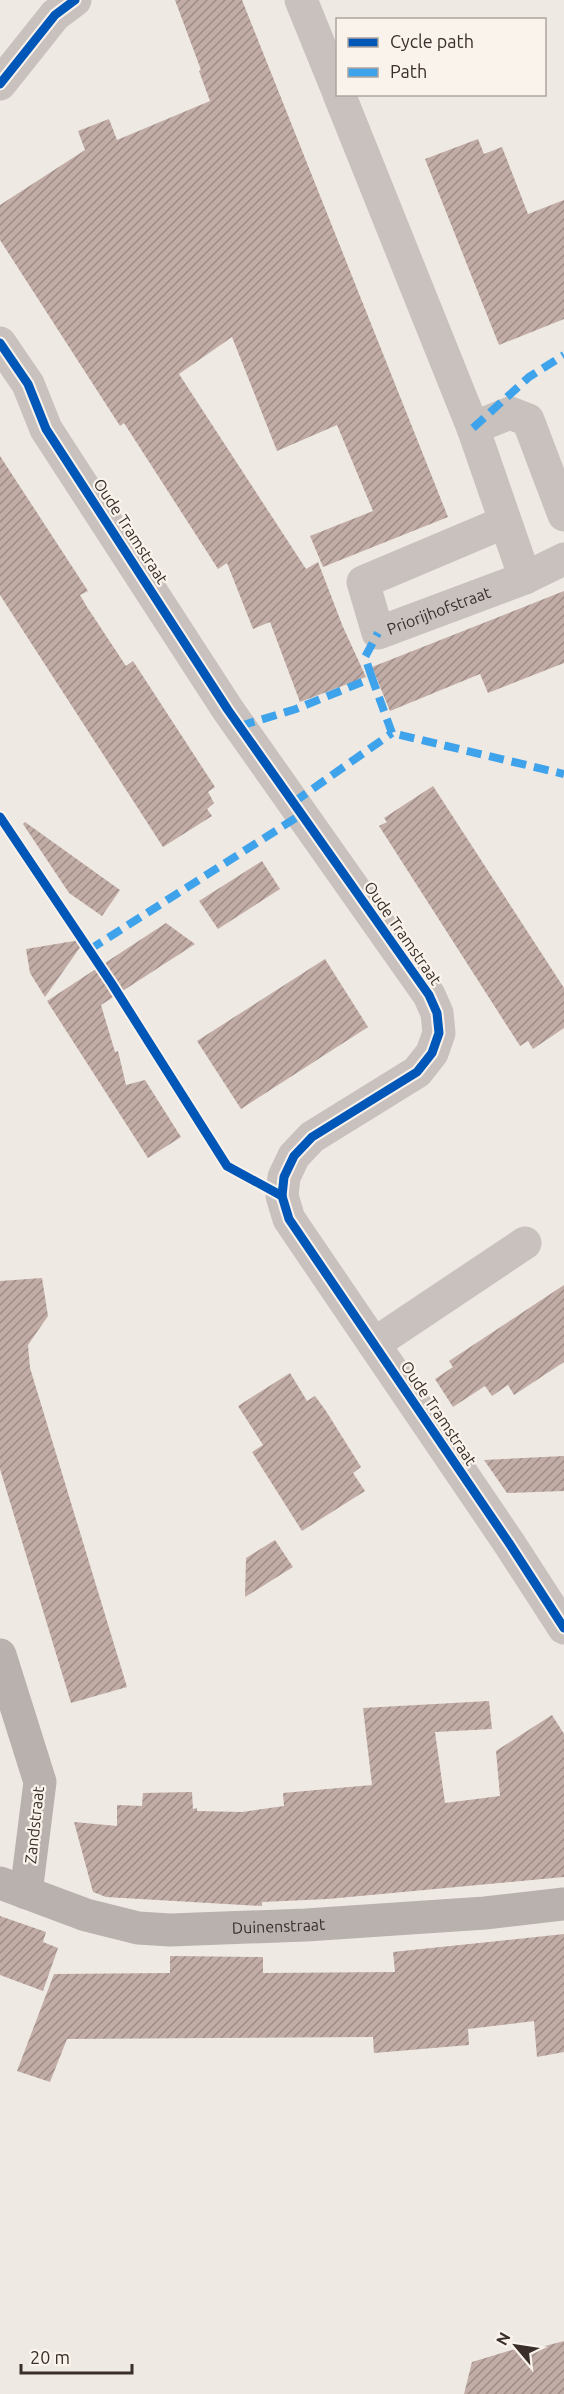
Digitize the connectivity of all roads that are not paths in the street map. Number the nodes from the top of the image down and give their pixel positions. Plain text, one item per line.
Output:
1 (75, 0) edge
2 (301, 0) edge
3 (0, 84) edge
4 (336, 88) edge
5 (339, 96) edge
6 (0, 343) edge
7 (473, 428) junction
8 (564, 515) edge
9 (505, 522) junction
10 (564, 559) edge
11 (525, 578) junction
12 (525, 1243) dead end
13 (374, 1344) junction
14 (564, 1628) edge
15 (0, 1655) edge
16 (13, 1888) edge
17 (564, 1904) edge

1 - 3 street
2 - 4 street
5 - 7 street
6 - 13 street, Oude Tramstraat
7 - 8 street
7 - 9 street
9 - 11 street
9 - 11 street, Priorijhofstraat
10 - 11 street, Priorijhofstraat
12 - 13 street
13 - 14 street, Oude Tramstraat
15 - 16 street, Zandstraat
16 - 17 street, Duinenstraat

